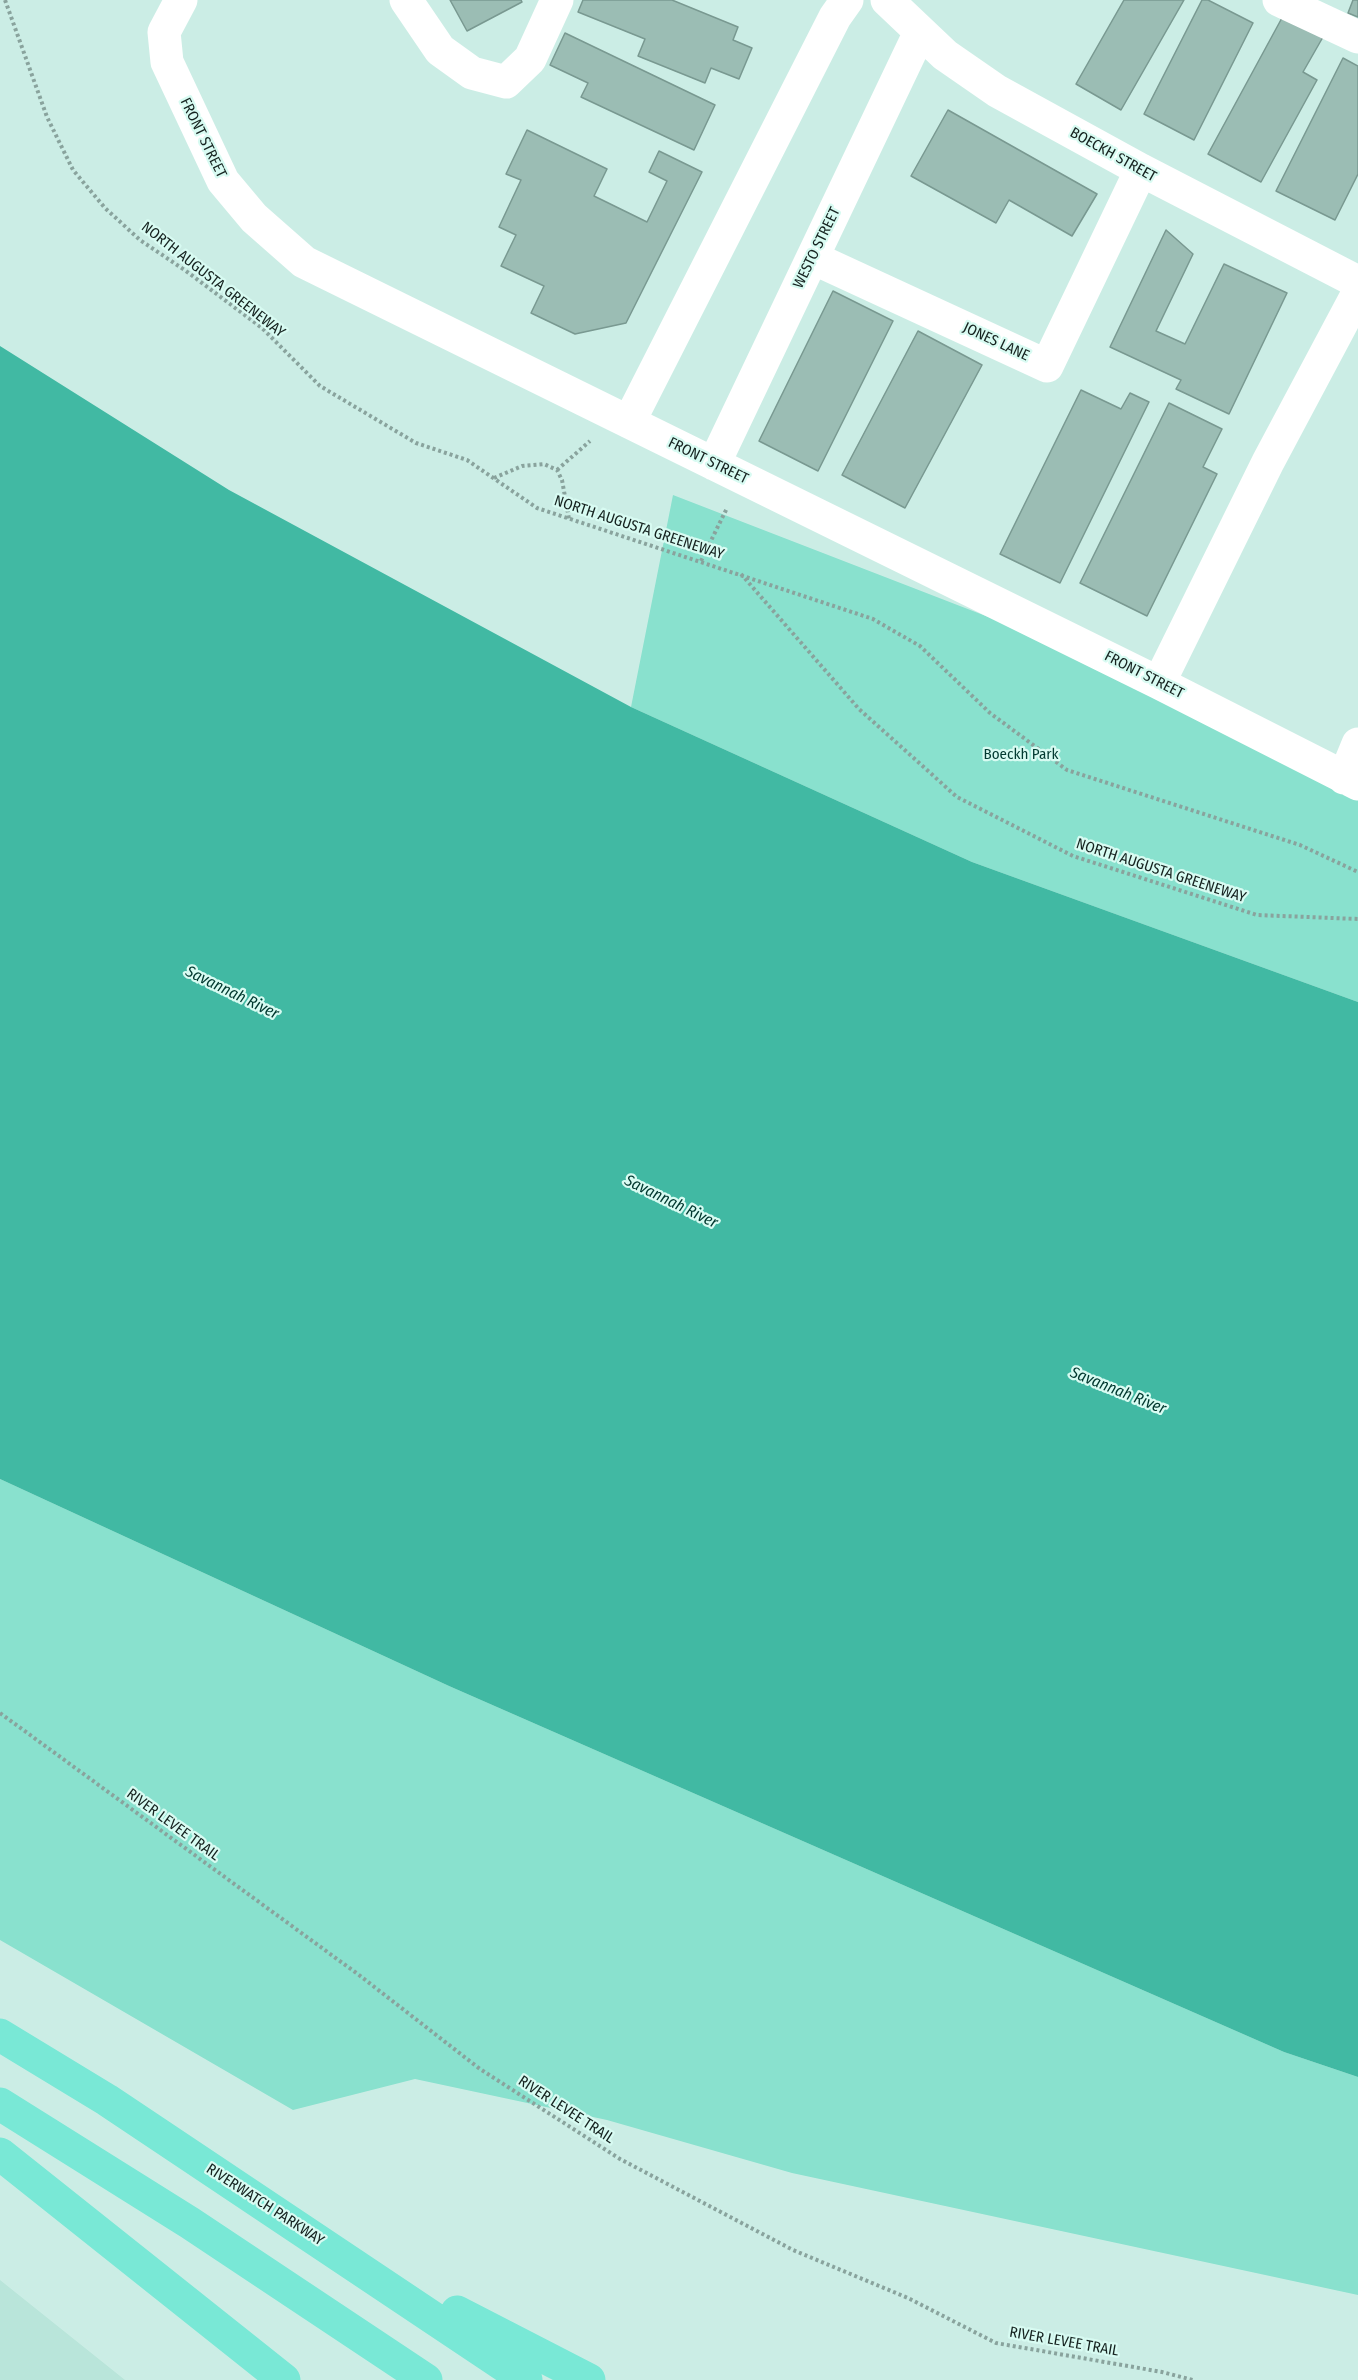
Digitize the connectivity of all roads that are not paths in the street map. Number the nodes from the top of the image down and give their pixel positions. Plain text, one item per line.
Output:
1 (181, 0) edge
2 (406, 0) edge
3 (557, 0) edge
4 (847, 0) edge
5 (887, 0) edge
6 (1279, 0) edge
7 (920, 32) junction
8 (1358, 37) edge
9 (1141, 170) junction
10 (813, 258) junction
11 (1358, 282) edge
12 (1358, 292) edge
13 (629, 422) junction
14 (714, 464) junction
15 (1159, 682) junction
16 (1358, 744) edge
17 (1351, 781) edge
18 (0, 2035) edge
19 (0, 2104) edge
20 (0, 2154) edge
21 (302, 2230) junction
22 (284, 2380) edge
23 (426, 2380) edge
24 (526, 2380) edge
25 (589, 2380) edge

1 - 13 street, FRONT STREET
2 - 3 street
4 - 13 street
5 - 7 street, BOECKH STREET
6 - 8 street
7 - 9 street, BOECKH STREET
7 - 10 street, WESTO STREET
9 - 10 street, JONES LANE
9 - 11 street, BOECKH STREET
10 - 14 street, WESTO STREET
12 - 15 street
13 - 14 street, FRONT STREET
14 - 15 street, FRONT STREET
15 - 17 street, FRONT STREET
16 - 17 street
18 - 21 main road, RIVERWATCH PARKWAY
19 - 23 main road
20 - 22 main road
21 - 24 main road, RIVERWATCH PARKWAY
21 - 25 main road

